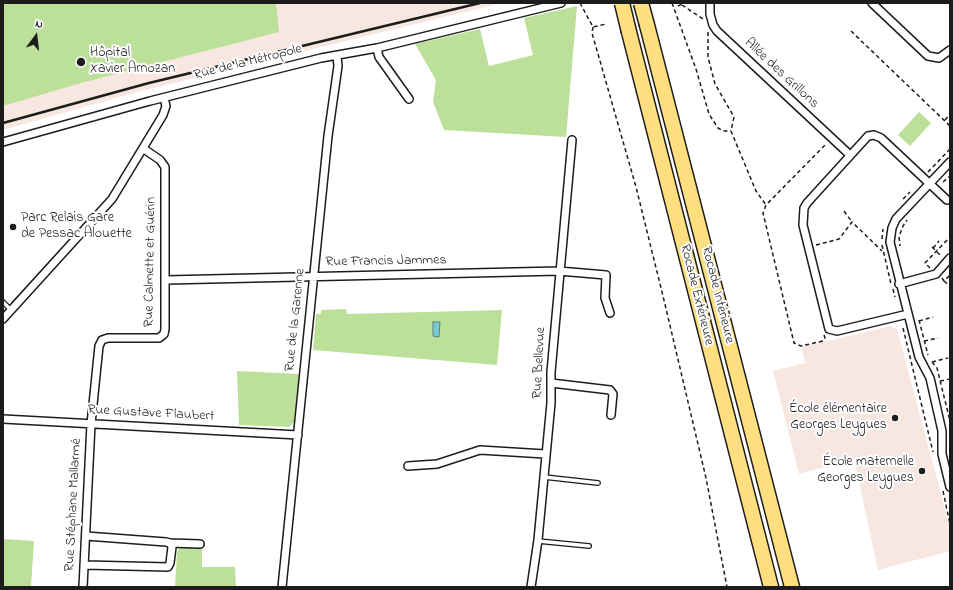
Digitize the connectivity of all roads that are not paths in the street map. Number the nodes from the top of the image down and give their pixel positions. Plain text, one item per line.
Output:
1 (561, 3) edge
2 (622, 3) edge
3 (641, 3) edge
4 (710, 3) edge
5 (872, 3) edge
6 (377, 48) junction
7 (950, 50) edge
8 (337, 56) junction
9 (164, 98) junction
10 (409, 99) dead end
11 (572, 140) dead end
12 (3, 142) edge
13 (144, 149) junction
14 (850, 155) junction
15 (950, 162) edge
16 (932, 186) junction
17 (947, 200) dead end
18 (949, 260) edge
19 (559, 271) junction
20 (313, 277) junction
21 (166, 280) junction
22 (899, 284) junction
23 (3, 302) edge
24 (610, 313) dead end
25 (6, 314) edge
26 (908, 314) junction
27 (551, 383) junction
28 (612, 415) dead end
29 (3, 419) edge
30 (91, 424) junction
31 (298, 435) junction
32 (545, 454) junction
33 (408, 466) dead end
34 (543, 477) junction
35 (598, 482) dead end
36 (950, 487) edge
37 (86, 536) junction
38 (538, 540) junction
39 (170, 543) junction
40 (200, 544) dead end
41 (589, 546) dead end
42 (84, 565) junction
43 (83, 587) edge
44 (282, 587) edge
45 (531, 587) edge
46 (771, 587) edge
47 (792, 587) edge

1 - 6 street, Rue de la Métropole
2 - 46 highway, Rocade Extérieure, bridge
3 - 47 highway, Rocade Intérieure, bridge
4 - 14 street, Allée des Grillons
5 - 7 street
6 - 8 street, Rue de la Métropole
6 - 10 street
8 - 9 street, Rue de la Métropole
8 - 20 street, Rue de la Garenne
9 - 12 street, Rue de la Métropole
9 - 13 street
11 - 19 street, Rue Bellevue
13 - 21 street, Rue Calmette et Guérin
13 - 25 street
14 - 16 street
14 - 26 street
15 - 16 street
16 - 17 street
16 - 22 street
18 - 22 street
19 - 20 street, Rue Francis Jammes
19 - 24 street, Rue Francis Jammes
19 - 27 street, Rue Bellevue
20 - 21 street, Rue Francis Jammes
20 - 31 street, Rue de la Garenne
21 - 30 street, Rue Calmette et Guérin
22 - 26 street
23 - 25 lane
26 - 36 street
27 - 28 street
27 - 32 street, Rue Bellevue
29 - 30 street, Rue Gustave Flaubert
30 - 31 street, Rue Gustave Flaubert
30 - 37 street, Rue Stéphane Mallarmé
31 - 44 street, Rue de la Garenne
32 - 33 street
32 - 34 street, Rue Bellevue
34 - 35 lane
34 - 38 street, Rue Bellevue
37 - 39 street
37 - 42 street, Rue Stéphane Mallarmé
38 - 41 lane
38 - 45 street, Rue Bellevue
39 - 40 street
39 - 42 street
42 - 43 street, Rue Stéphane Mallarmé

